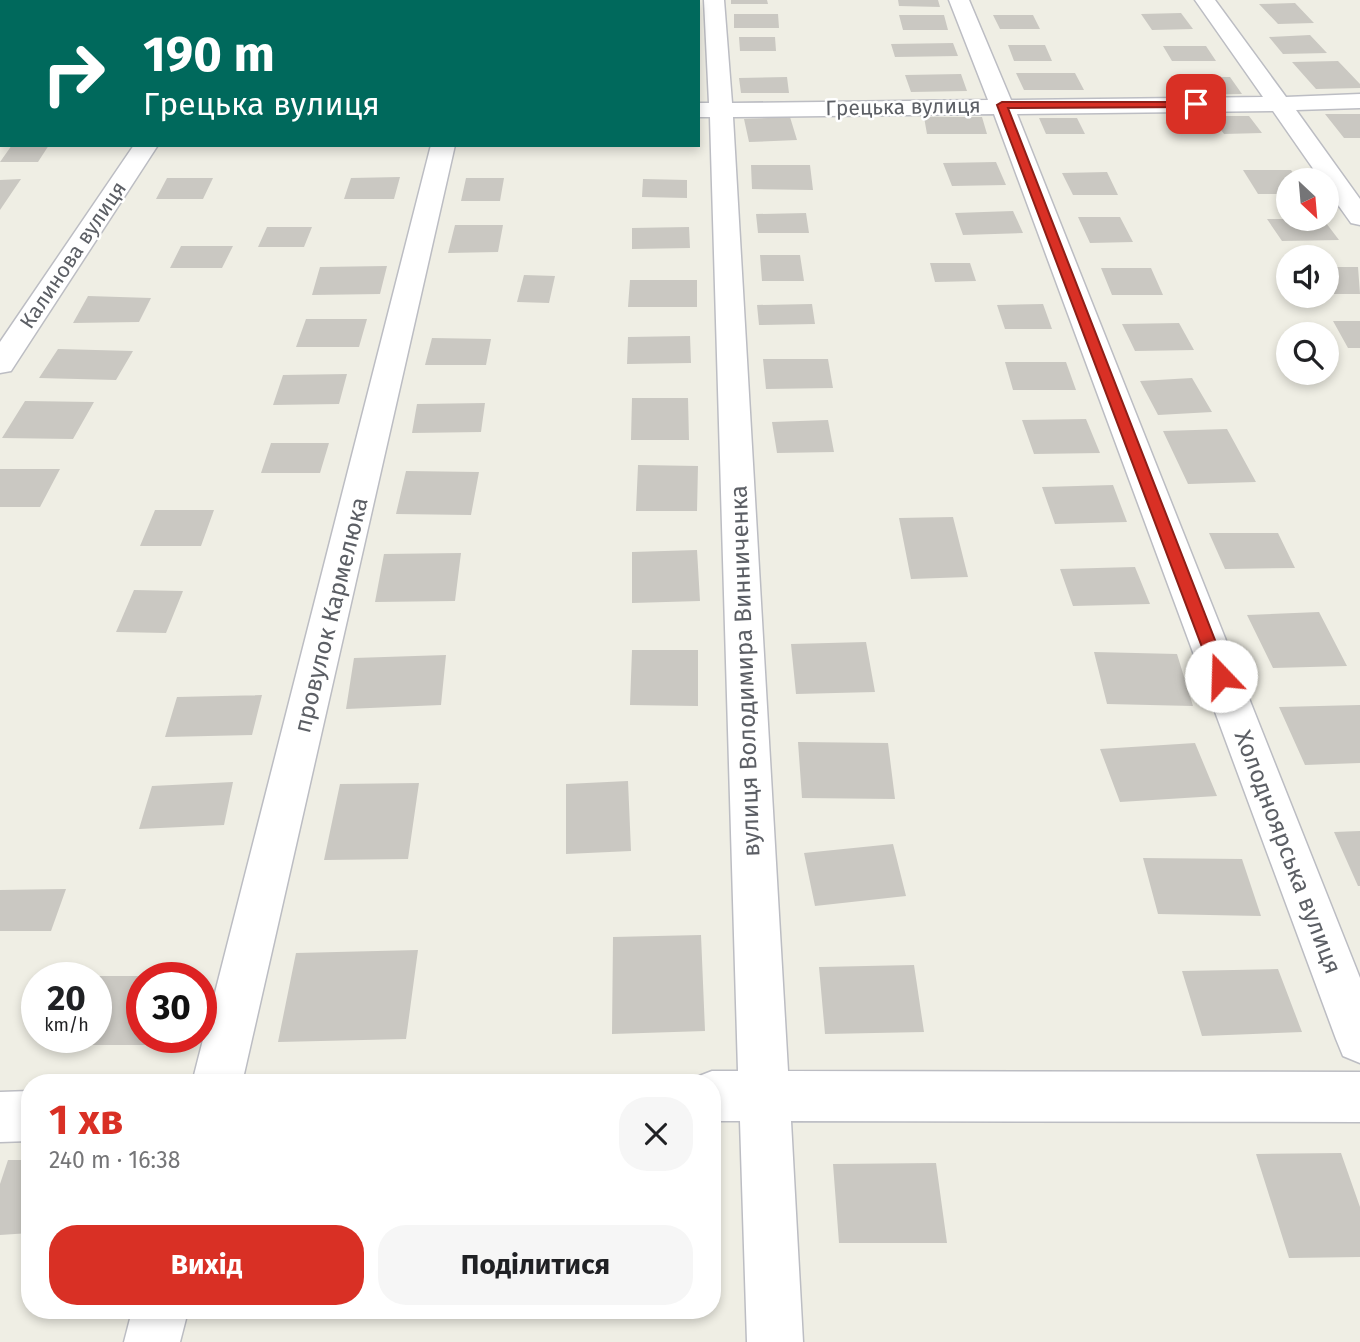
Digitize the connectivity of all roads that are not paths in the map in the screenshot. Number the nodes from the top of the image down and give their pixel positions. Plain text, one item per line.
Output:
1 (714, 0) edge
2 (959, 0) edge
3 (1205, 0) edge
4 (1360, 101) edge
5 (1279, 104) junction
6 (1002, 105) junction
7 (710, 110) edge
8 (145, 147) edge
9 (443, 147) edge
10 (1360, 217) edge
11 (0, 364) edge
12 (1360, 1039) edge
13 (220, 1074) edge
14 (762, 1095) junction
15 (721, 1097) edge
16 (1360, 1097) edge
17 (21, 1116) edge
18 (0, 1117) edge
19 (158, 1319) edge
20 (152, 1342) edge
21 (775, 1342) edge

1 - 7 street, вулиця Володимира Винниченка
2 - 6 street, Холодноярська вулиця
3 - 5 street
4 - 5 street, Грецька вулиця
5 - 6 street, Грецька вулиця
5 - 10 street
6 - 7 street, Грецька вулиця
6 - 12 street, Холодноярська вулиця
7 - 14 street, вулиця Володимира Винниченка
8 - 11 street, Калинова вулиця
9 - 13 street, провулок Кармелюка
14 - 15 street
14 - 16 street
14 - 21 street, вулиця Володимира Винниченка
17 - 18 street
19 - 20 street

